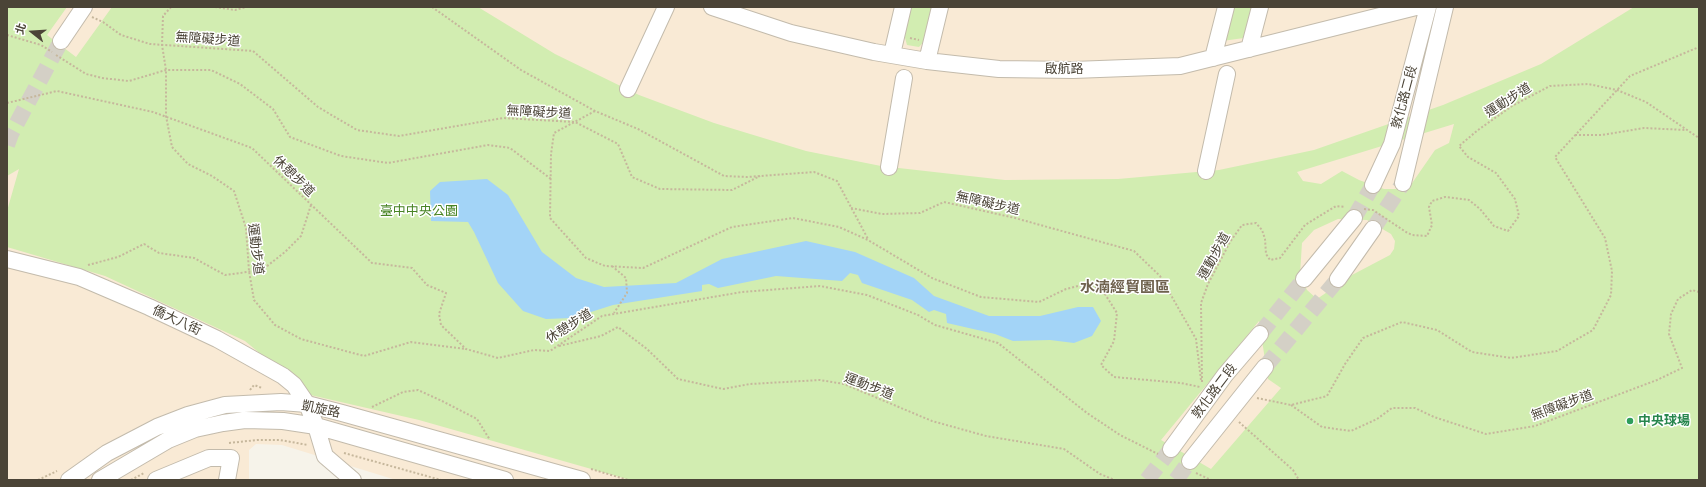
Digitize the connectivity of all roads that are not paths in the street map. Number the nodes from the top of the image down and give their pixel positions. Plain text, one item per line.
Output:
1 (666, 7) edge
2 (712, 7) edge
3 (903, 7) edge
4 (940, 7) edge
5 (1226, 7) edge
6 (1260, 7) edge
7 (1416, 7) edge
8 (1428, 7) edge
9 (1443, 8) edge
10 (82, 9) edge
11 (61, 41) tunnel mouth
12 (1249, 49) junction
13 (892, 54) junction
14 (1213, 58) junction
15 (927, 61) junction
16 (1227, 74) dead end
17 (904, 78) dead end
18 (628, 89) dead end
19 (889, 167) dead end
20 (1206, 172) dead end
21 (1403, 183) tunnel mouth
22 (1373, 185) tunnel mouth
23 (1355, 211) tunnel mouth
24 (1373, 229) tunnel mouth
25 (7, 259) edge
26 (1304, 279) tunnel mouth
27 (1338, 279) tunnel mouth
28 (1260, 334) tunnel mouth
29 (1265, 367) tunnel mouth
30 (306, 404) junction
31 (316, 426) junction
32 (1166, 452) tunnel mouth
33 (1190, 465) tunnel mouth
34 (151, 476) edge
35 (69, 480) edge
36 (100, 480) edge
37 (227, 480) edge
38 (353, 480) edge
39 (505, 480) edge
40 (582, 480) edge

1 - 18 street
2 - 13 street, 啟航路
3 - 13 street
4 - 15 street
5 - 14 street
6 - 12 street
7 - 12 street, 啟航路
8 - 22 street, 敦化路二段
9 - 21 street, 敦化路二段
10 - 11 street
12 - 14 street, 啟航路
13 - 15 street, 啟航路
14 - 15 street, 啟航路
16 - 20 street
17 - 19 street
23 - 26 street
24 - 27 street
25 - 30 street, 僑大八街
28 - 32 street, 敦化路二段
29 - 33 street, 敦化路二段
30 - 31 street, 僑大八街
30 - 35 street, 凱旋路
30 - 40 street, 凱旋路
31 - 36 street, 凱旋路
31 - 38 street, 僑大八街
31 - 39 street, 凱旋路
34 - 37 street

